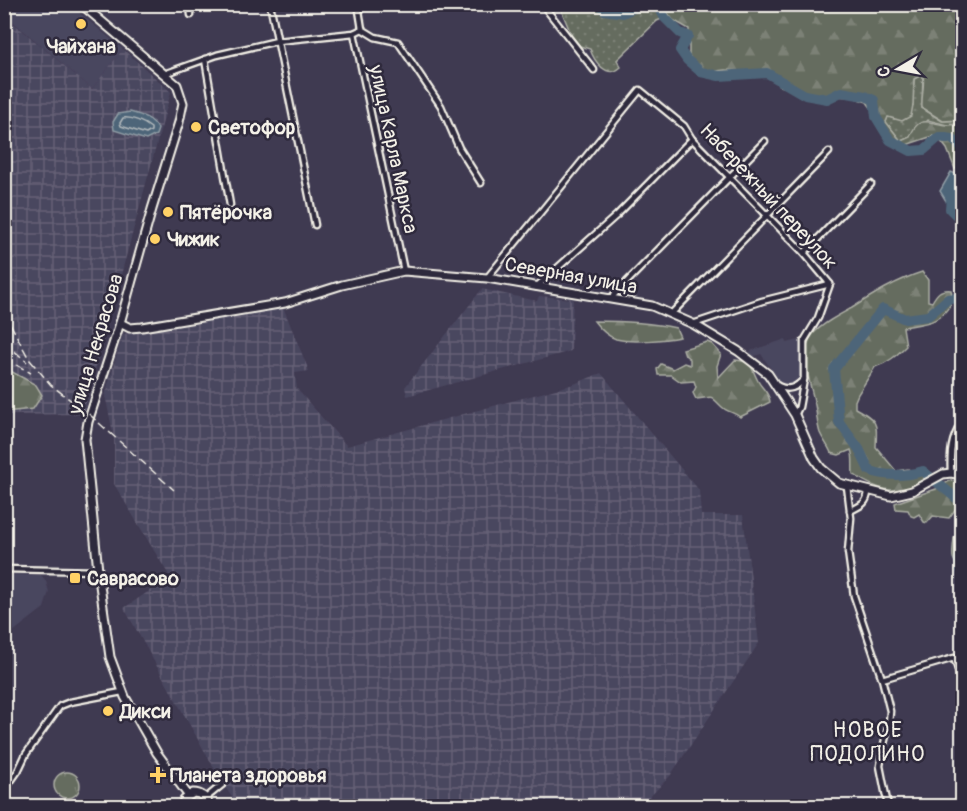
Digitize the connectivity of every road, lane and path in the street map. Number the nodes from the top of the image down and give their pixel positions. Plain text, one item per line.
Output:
1 (81, 4) edge
2 (190, 4) edge
3 (270, 4) edge
4 (358, 4) edge
5 (542, 4) edge
6 (191, 15) dead end
7 (362, 29) junction
8 (354, 33) junction
9 (277, 41) junction
10 (205, 59) junction
11 (594, 70) dead end
12 (164, 74) junction
13 (692, 139) junction
14 (765, 141) dead end
15 (829, 152) dead end
16 (729, 178) junction
17 (481, 183) dead end
18 (871, 184) dead end
19 (230, 205) dead end
20 (767, 215) junction
21 (315, 225) dead end
22 (804, 253) junction
23 (404, 271) junction
24 (487, 278) junction
25 (830, 284) junction
26 (536, 286) junction
27 (610, 299) junction
28 (672, 313) junction
29 (120, 323) junction
30 (693, 324) junction
31 (804, 379) junction
32 (778, 386) junction
33 (795, 415) junction
34 (963, 422) edge
35 (951, 473) junction
36 (963, 475) edge
37 (847, 486) junction
38 (868, 492) junction
39 (850, 511) junction
40 (4, 569) edge
41 (98, 571) junction
42 (882, 679) junction
43 (963, 681) edge
44 (122, 692) junction
45 (223, 784) dead end
46 (4, 791) edge
47 (188, 795) junction
48 (206, 798) junction
49 (182, 807) edge
50 (208, 807) edge
51 (888, 807) edge

1 - 12 street, улица Некрасова
2 - 6 street
3 - 9 street
4 - 7 street
5 - 11 street
7 - 8 street
7 - 17 street
8 - 9 street
8 - 23 street, улица Карла Маркса
9 - 10 street
9 - 21 street
10 - 12 street
10 - 19 street
12 - 29 street, улица Некрасова
13 - 16 street, Набережный переулок
13 - 24 street, Набережный переулок
13 - 26 street
14 - 16 street
15 - 20 street
16 - 20 street, Набережный переулок
16 - 27 street
18 - 22 street
20 - 22 street, Набережный переулок
20 - 28 street
22 - 25 street, Набережный переулок
23 - 24 street, Северная улица
23 - 29 street, Северная улица
24 - 26 street, Северная улица
25 - 30 street
25 - 31 street, Набережный переулок
26 - 27 street, Северная улица
27 - 28 street, Северная улица
28 - 30 street, Северная улица
29 - 41 street, улица Некрасова
30 - 32 street, Северная улица
31 - 32 street
31 - 33 street, Набережный переулок
32 - 33 street, Северная улица
33 - 37 street, Северная улица
34 - 35 street
35 - 36 street
35 - 38 street, Северная улица
37 - 38 street, Северная улица
37 - 39 street
38 - 39 street
39 - 42 street
40 - 41 street
41 - 44 street, улица Некрасова
42 - 43 street
42 - 51 street
44 - 46 street
44 - 47 street, улица Некрасова
45 - 48 street
47 - 48 street
47 - 49 street
48 - 50 street

